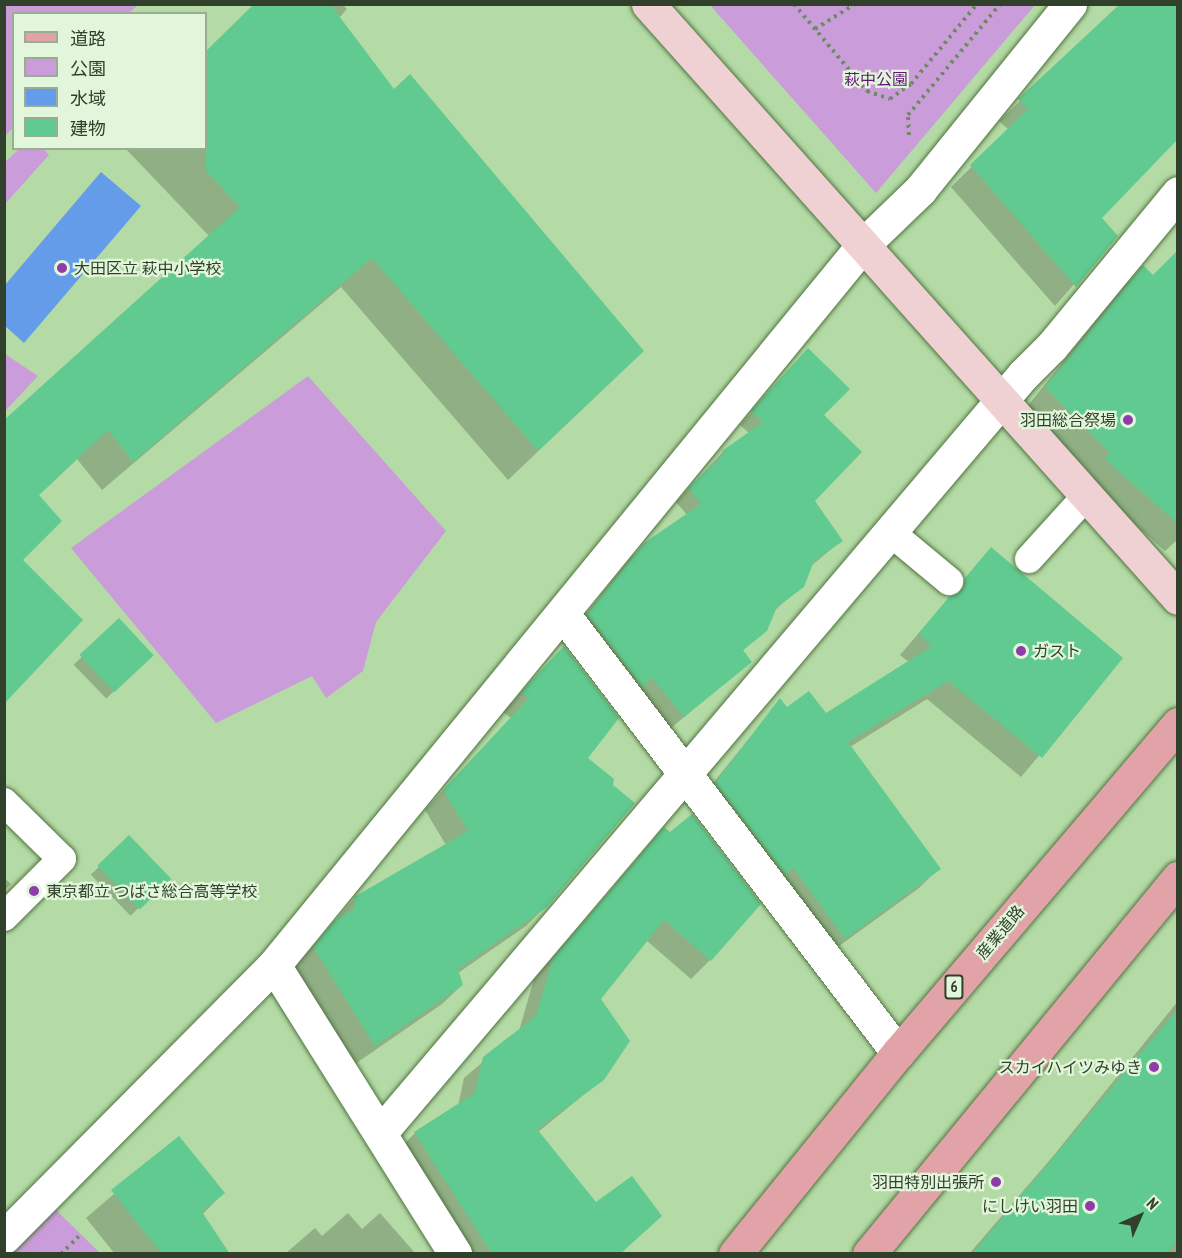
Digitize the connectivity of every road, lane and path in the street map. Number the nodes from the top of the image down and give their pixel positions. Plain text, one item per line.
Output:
1 (648, 4) edge
2 (794, 4) edge
3 (855, 4) edge
4 (977, 4) edge
5 (1000, 4) edge
6 (1070, 4) edge
7 (815, 29) junction
8 (909, 143) dead end
9 (1178, 193) edge
10 (862, 246) junction
11 (1003, 399) junction
12 (1087, 495) junction
13 (890, 532) junction
14 (1029, 559) dead end
15 (949, 581) dead end
16 (1178, 598) edge
17 (563, 614) junction
18 (1178, 724) edge
19 (686, 775) junction
20 (4, 802) edge
21 (1178, 878) edge
22 (4, 917) edge
23 (274, 965) junction
24 (898, 1053) junction
25 (381, 1132) junction
26 (79, 1236) dead end
27 (4, 1237) edge
28 (878, 1250) edge
29 (61, 1254) edge
30 (455, 1254) edge
31 (735, 1254) edge

1 - 10 street
2 - 7 path
3 - 7 path
4 - 7 path
5 - 8 path
6 - 10 street
9 - 11 street
10 - 11 street
10 - 17 street
11 - 12 street
11 - 13 street
12 - 14 lane
12 - 16 street
13 - 15 lane
13 - 19 street
17 - 19 street
17 - 23 street
18 - 24 main road, 産業道路 / 6
19 - 24 street
19 - 25 street
20 - 22 lane
21 - 28 main road
23 - 25 street
23 - 27 street
24 - 31 main road, 産業道路 / 6
25 - 30 street
26 - 29 path

